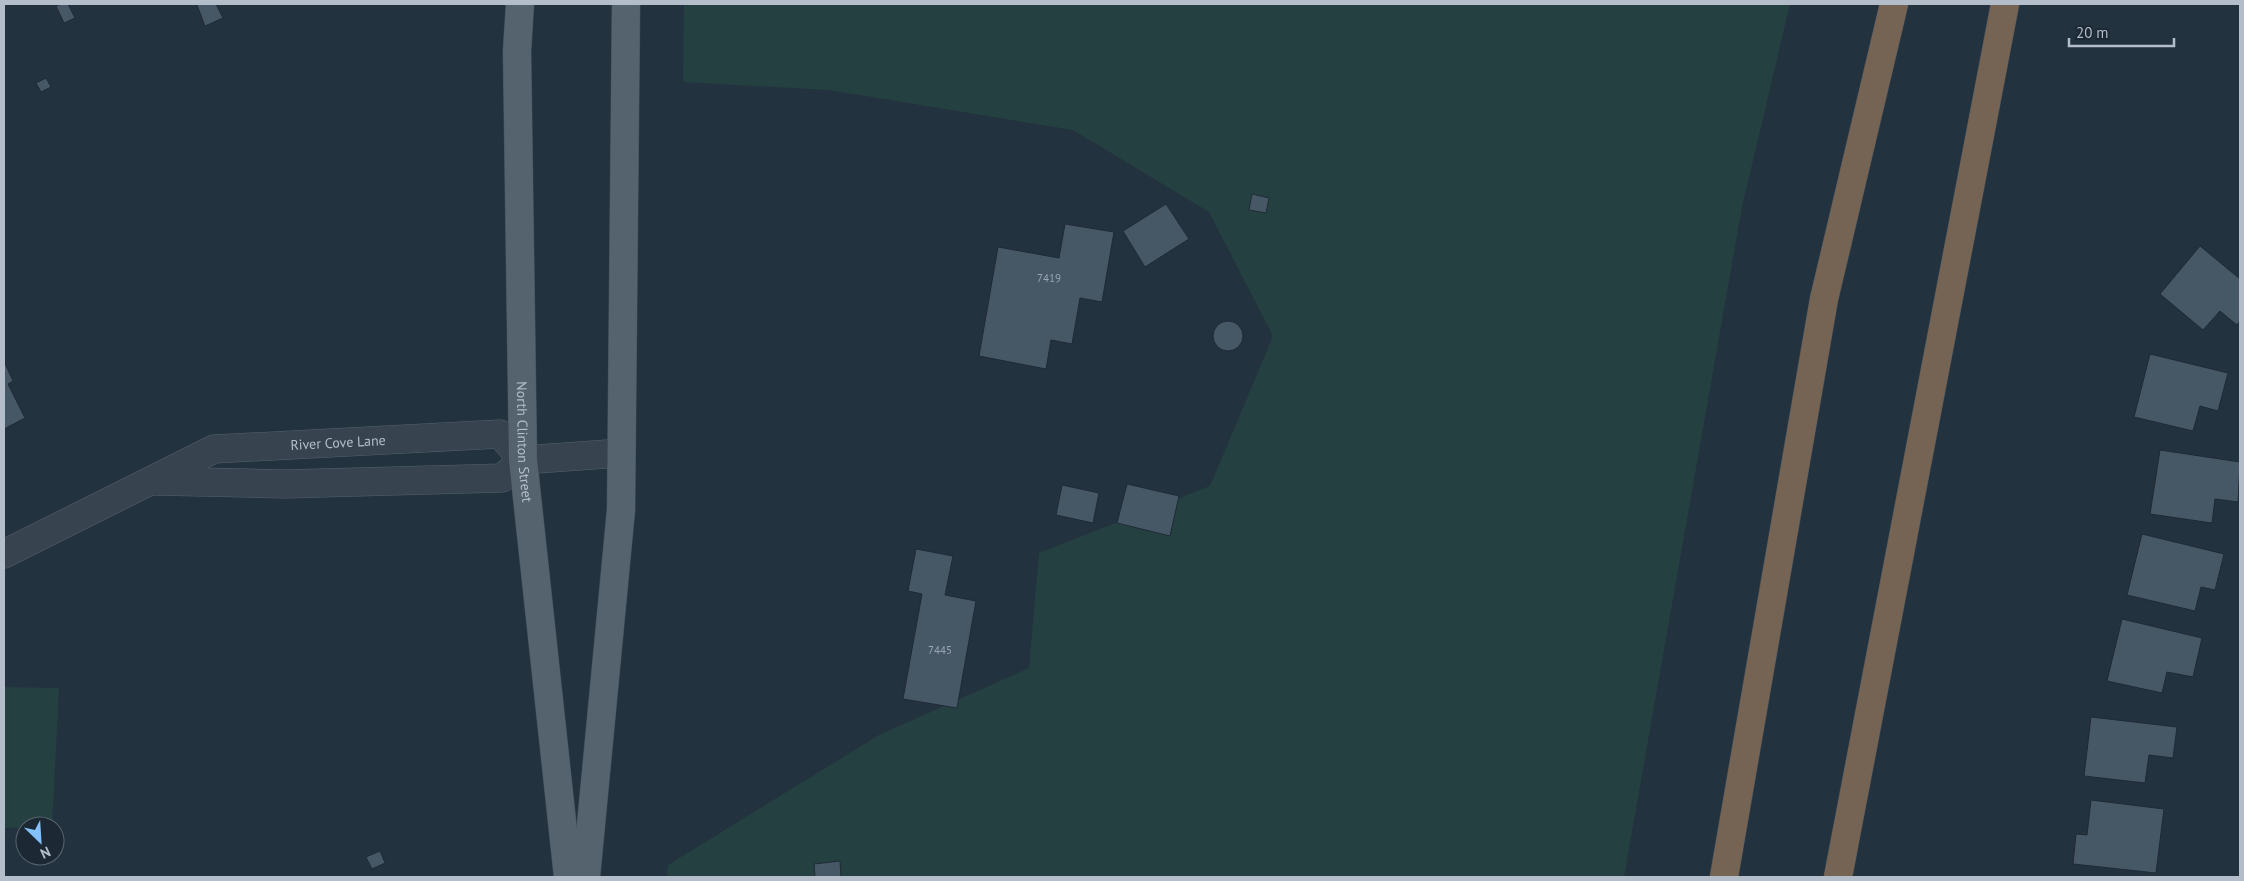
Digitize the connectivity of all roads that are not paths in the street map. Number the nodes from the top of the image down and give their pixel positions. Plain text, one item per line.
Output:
1 (520, 4) edge
2 (626, 4) edge
3 (1894, 4) edge
4 (2005, 4) edge
5 (621, 453) junction
6 (523, 460) junction
7 (150, 481) junction
8 (4, 554) edge
9 (568, 877) edge
10 (586, 877) edge
11 (1724, 877) edge
12 (1838, 877) edge

1 - 6 main road, North Clinton Street
2 - 5 main road
3 - 11 highway
4 - 12 highway
5 - 6 street
5 - 10 main road
6 - 7 street, River Cove Lane
6 - 7 street, River Cove Lane
6 - 9 main road, North Clinton Street
7 - 8 street, River Cove Lane

